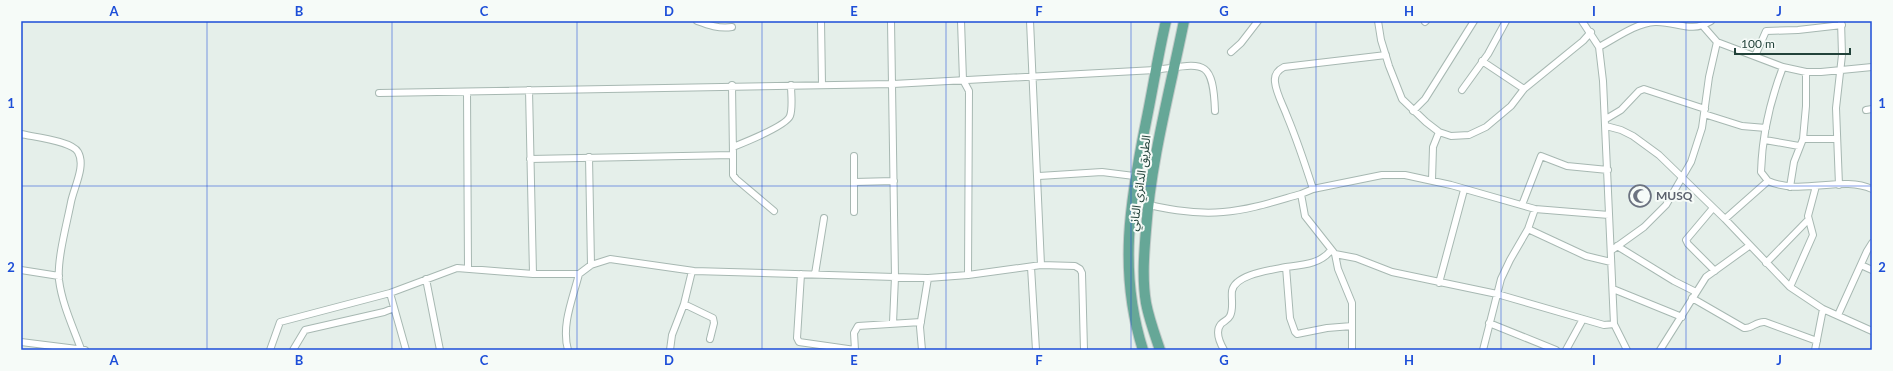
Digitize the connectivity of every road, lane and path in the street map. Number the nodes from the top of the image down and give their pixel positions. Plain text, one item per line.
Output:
1 (697, 21) edge
2 (821, 21) edge
3 (891, 21) edge
4 (961, 21) edge
5 (1030, 21) edge
6 (1166, 21) edge
7 (1184, 21) edge
8 (1258, 21) edge
9 (1378, 21) edge
10 (1474, 21) edge
11 (1506, 21) edge
12 (1582, 21) edge
13 (1711, 21) edge
14 (1654, 22) edge
15 (1841, 23) edge
16 (1703, 26) junction
17 (732, 27) dead end
18 (1591, 32) junction
19 (1717, 42) junction
20 (1599, 46) junction
21 (1231, 52) dead end
22 (1386, 55) junction
23 (1755, 56) junction
24 (1482, 61) junction
25 (1783, 67) junction
26 (1872, 67) edge
27 (1174, 68) junction
28 (1155, 70) junction
29 (1839, 71) junction
30 (1806, 72) junction
31 (1033, 77) junction
32 (963, 80) junction
33 (893, 84) junction
34 (732, 85) junction
35 (792, 85) junction
36 (822, 85) junction
37 (1524, 89) junction
38 (529, 90) junction
39 (1462, 90) dead end
40 (467, 92) junction
41 (378, 93) dead end
42 (1215, 111) dead end
43 (1413, 111) junction
44 (1704, 111) junction
45 (1606, 119) junction
46 (1606, 126) junction
47 (1766, 128) junction
48 (1439, 132) junction
49 (21, 134) edge
50 (1803, 139) junction
51 (1836, 139) junction
52 (1765, 140) junction
53 (1800, 146) junction
54 (733, 147) junction
55 (733, 155) junction
56 (854, 156) dead end
57 (589, 157) junction
58 (530, 159) junction
59 (1608, 170) junction
60 (1039, 176) junction
61 (1134, 176) junction
62 (1682, 178) junction
63 (1432, 180) junction
64 (894, 181) junction
65 (1768, 181) junction
66 (854, 182) junction
67 (1839, 185) junction
68 (1816, 186) junction
69 (1790, 187) junction
70 (1313, 189) junction
71 (1872, 189) edge
72 (1464, 190) junction
73 (1301, 194) junction
74 (1131, 201) junction
75 (1148, 205) junction
76 (1522, 205) junction
77 (1713, 208) junction
78 (1535, 209) junction
79 (774, 211) dead end
80 (854, 212) dead end
81 (1609, 215) junction
82 (824, 218) dead end
83 (1725, 219) junction
84 (1808, 220) junction
85 (1528, 229) junction
86 (1872, 243) edge
87 (1749, 246) junction
88 (1614, 248) junction
89 (1334, 252) junction
90 (1611, 262) junction
91 (1766, 264) junction
92 (591, 265) junction
93 (1042, 265) junction
94 (1861, 265) junction
95 (1031, 267) junction
96 (1286, 267) junction
97 (468, 268) junction
98 (21, 270) edge
99 (1872, 270) edge
100 (692, 271) junction
101 (1715, 271) junction
102 (533, 274) junction
103 (579, 274) junction
104 (801, 274) junction
105 (815, 274) junction
106 (968, 275) junction
107 (59, 276) junction
108 (895, 277) junction
109 (928, 278) junction
110 (426, 279) junction
111 (1440, 283) junction
112 (1790, 287) junction
113 (1613, 289) junction
114 (1696, 292) junction
115 (390, 293) junction
116 (1497, 294) junction
117 (1692, 298) junction
118 (684, 304) junction
119 (394, 308) junction
120 (1823, 309) junction
121 (1838, 315) junction
122 (1682, 317) junction
123 (1583, 319) junction
124 (920, 322) junction
125 (893, 324) junction
126 (1489, 324) junction
127 (1614, 324) junction
128 (1352, 326) junction
129 (1872, 331) edge
130 (710, 339) dead end
131 (1817, 341) junction
132 (21, 342) edge
133 (83, 350) edge
134 (270, 350) edge
135 (293, 350) edge
136 (406, 350) edge
137 (440, 350) edge
138 (568, 350) edge
139 (670, 350) edge
140 (856, 350) edge
141 (922, 350) edge
142 (1036, 350) edge
143 (1083, 350) edge
144 (1143, 350) edge
145 (1160, 350) edge
146 (1224, 350) edge
147 (1352, 350) edge
148 (1482, 350) edge
149 (1556, 350) edge
150 (1566, 350) edge
151 (1627, 350) edge
152 (1660, 350) edge
153 (1815, 350) edge

1 - 17 street
2 - 36 street
3 - 33 street
4 - 32 street
5 - 31 street
6 - 28 main road, الطريق الدائري الثاني
7 - 27 main road, الطريق الدائري الثاني
8 - 21 street
9 - 22 street
10 - 43 street
11 - 24 street
12 - 18 street
13 - 16 street
14 - 16 street
14 - 20 street
15 - 23 street
15 - 29 street
16 - 19 street
18 - 20 street
18 - 37 street
19 - 23 street
19 - 44 street
20 - 45 street
22 - 43 street
22 - 70 street
23 - 25 street
24 - 37 street
24 - 39 street
25 - 30 street
25 - 47 street
26 - 29 street
27 - 28 street
27 - 42 street
27 - 75 main road, الطريق الدائري الثاني
28 - 31 street
28 - 61 main road, الطريق الدائري الثاني
29 - 30 street
29 - 51 street
30 - 50 street
31 - 32 street
31 - 60 street
32 - 33 street
32 - 106 street
33 - 36 street
33 - 64 street
34 - 35 street
34 - 38 street
34 - 54 street
35 - 36 street
35 - 54 street
37 - 48 street
38 - 40 street
38 - 58 street
40 - 41 street
40 - 97 street
43 - 48 street
44 - 45 street
44 - 47 street
44 - 62 street
45 - 46 street
46 - 59 street
46 - 62 street
47 - 52 street
48 - 63 street
49 - 107 street
50 - 51 street
50 - 53 street
51 - 67 street
52 - 53 street
52 - 65 street
53 - 69 street
54 - 55 street
55 - 57 street
55 - 79 street
56 - 66 street
57 - 58 street
57 - 92 street
58 - 102 street
59 - 76 street
59 - 81 street
60 - 61 street
60 - 93 street
61 - 74 main road, الطريق الدائري الثاني
62 - 77 street
62 - 88 street
63 - 70 street
63 - 72 street
64 - 66 street
64 - 108 street
65 - 69 street
65 - 83 street
66 - 80 street
67 - 68 street
67 - 71 street
68 - 69 street
68 - 84 street
70 - 73 street
72 - 76 street
72 - 111 street
73 - 75 street
73 - 89 street
74 - 75 street
74 - 144 main road, الطريق الدائري الثاني
75 - 145 main road, الطريق الدائري الثاني
76 - 78 street
77 - 83 street
77 - 101 street
78 - 81 street
78 - 85 street
81 - 88 street
82 - 105 street
83 - 87 street
84 - 91 street
84 - 112 street
85 - 90 street
85 - 116 street
86 - 94 street
87 - 91 street
87 - 101 street
88 - 90 street
88 - 114 street
89 - 96 street
89 - 111 street
89 - 128 street
90 - 113 street
91 - 112 street
92 - 100 street
92 - 103 street
93 - 95 street
93 - 143 street
94 - 99 street
94 - 121 street
95 - 106 street
95 - 142 street
96 - 128 street
96 - 146 street
97 - 102 street
97 - 110 street
98 - 107 street
100 - 104 street
100 - 118 street
101 - 114 street
102 - 103 street
103 - 138 street
104 - 105 street
104 - 140 street
105 - 108 street
106 - 109 street
107 - 133 street
108 - 109 street
108 - 125 street
109 - 124 street
110 - 115 street
110 - 137 street
111 - 116 street
112 - 120 street
113 - 122 street
113 - 127 street
114 - 117 street
115 - 119 street
115 - 134 street
116 - 123 street
116 - 126 street
117 - 122 street
117 - 131 street
118 - 130 street
118 - 139 street
119 - 135 street
119 - 136 street
120 - 121 street
120 - 131 street
121 - 129 street
122 - 152 street
123 - 127 street
123 - 150 street
124 - 125 street
124 - 141 street
125 - 140 street
126 - 148 street
126 - 149 street
127 - 151 street
128 - 147 street
131 - 153 street
132 - 133 street

